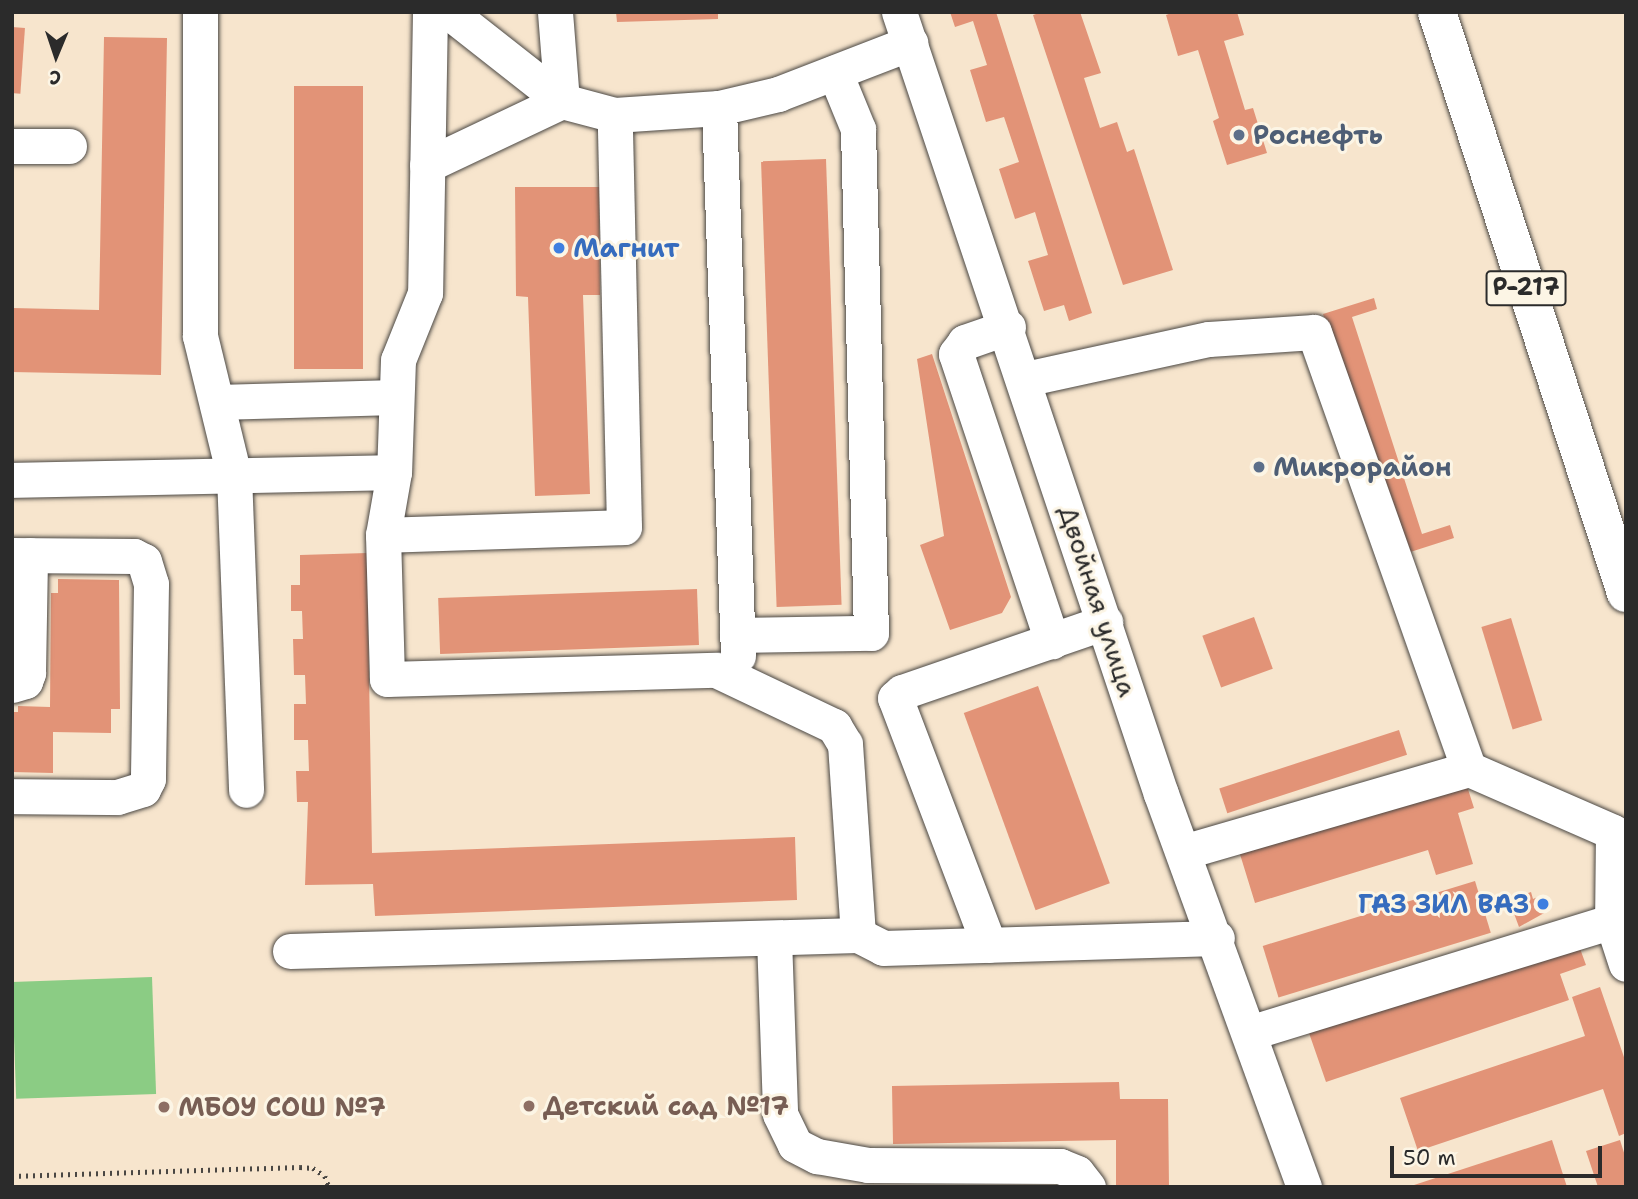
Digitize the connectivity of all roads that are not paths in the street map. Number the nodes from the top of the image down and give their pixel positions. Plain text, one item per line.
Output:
1 (200, 12) edge
2 (430, 12) edge
3 (449, 12) edge
4 (555, 12) edge
5 (1437, 12) edge
6 (904, 27) edge
7 (835, 72) junction
8 (562, 101) junction
9 (719, 108) junction
10 (615, 115) junction
11 (12, 146) edge
12 (69, 146) dead end
13 (427, 165) junction
14 (1008, 327) junction
15 (1025, 379) junction
16 (396, 397) junction
17 (217, 402) junction
18 (394, 472) junction
19 (234, 475) junction
20 (12, 480) edge
21 (383, 535) junction
22 (21, 555) edge
23 (1626, 593) edge
24 (1105, 622) junction
25 (737, 635) junction
26 (1052, 641) junction
27 (738, 681) junction
28 (12, 685) edge
29 (1468, 769) junction
30 (246, 790) dead end
31 (12, 796) edge
32 (1619, 830) edge
33 (1183, 852) junction
34 (1612, 921) junction
35 (858, 935) junction
36 (774, 938) junction
37 (1217, 939) junction
38 (989, 945) junction
39 (290, 951) dead end
40 (1626, 964) edge
41 (1249, 1033) junction
42 (1088, 1187) edge
43 (1304, 1187) edge

1 - 17 street
2 - 13 street
3 - 8 street
4 - 8 street
5 - 23 highway, Р-217
6 - 7 street
6 - 14 street, Двойная улица
7 - 9 street
7 - 25 street
8 - 10 street
8 - 13 street
9 - 10 street
9 - 25 street
10 - 21 street
11 - 12 street
13 - 16 street
14 - 15 street, Двойная улица
14 - 26 street
15 - 24 street, Двойная улица
15 - 29 street
16 - 17 street
16 - 18 street
17 - 19 street
18 - 19 street
18 - 21 street
19 - 20 street
19 - 30 street
21 - 27 street
22 - 28 street
22 - 31 street
24 - 26 street
24 - 33 street, Двойная улица
25 - 27 street
26 - 38 street
27 - 35 street
29 - 32 street
29 - 33 street
32 - 34 street
33 - 37 street, Двойная улица
34 - 40 street
34 - 41 street
35 - 36 street
35 - 38 street
36 - 39 street
36 - 42 street
37 - 38 street
37 - 41 street, Двойная улица
41 - 43 street, Двойная улица

